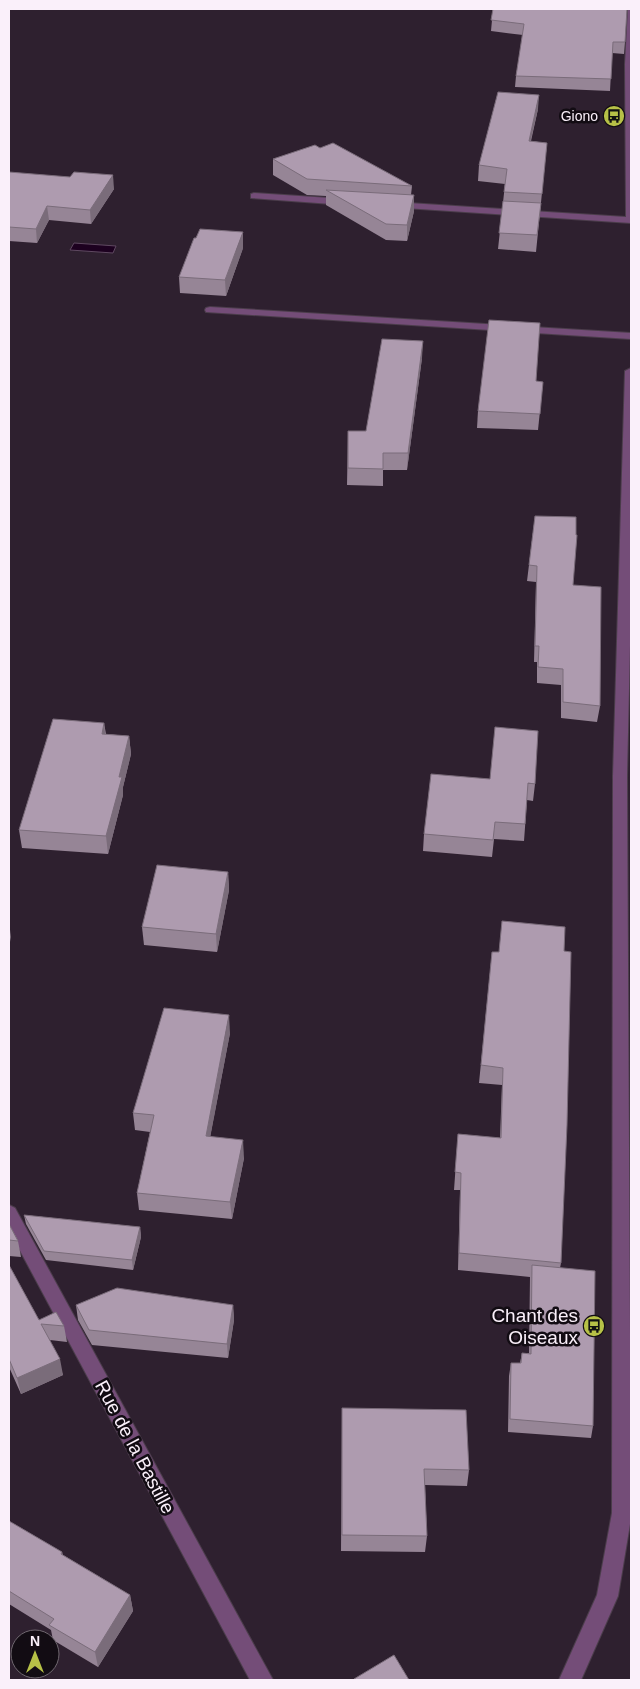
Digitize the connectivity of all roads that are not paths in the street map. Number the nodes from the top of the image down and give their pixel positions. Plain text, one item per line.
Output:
1 (631, 11) edge
2 (630, 64) edge
3 (254, 196) dead end
4 (354, 202) edge
5 (383, 204) edge
6 (631, 220) edge
7 (210, 310) dead end
8 (631, 336) edge
9 (631, 372) edge
10 (9, 1213) edge
11 (626, 1410) edge
12 (262, 1680) edge
13 (570, 1680) edge

1 - 2 street
2 - 6 street
3 - 4 street
5 - 6 street
7 - 8 street
9 - 11 street
10 - 12 street, Rue de la Bastille
11 - 13 street

